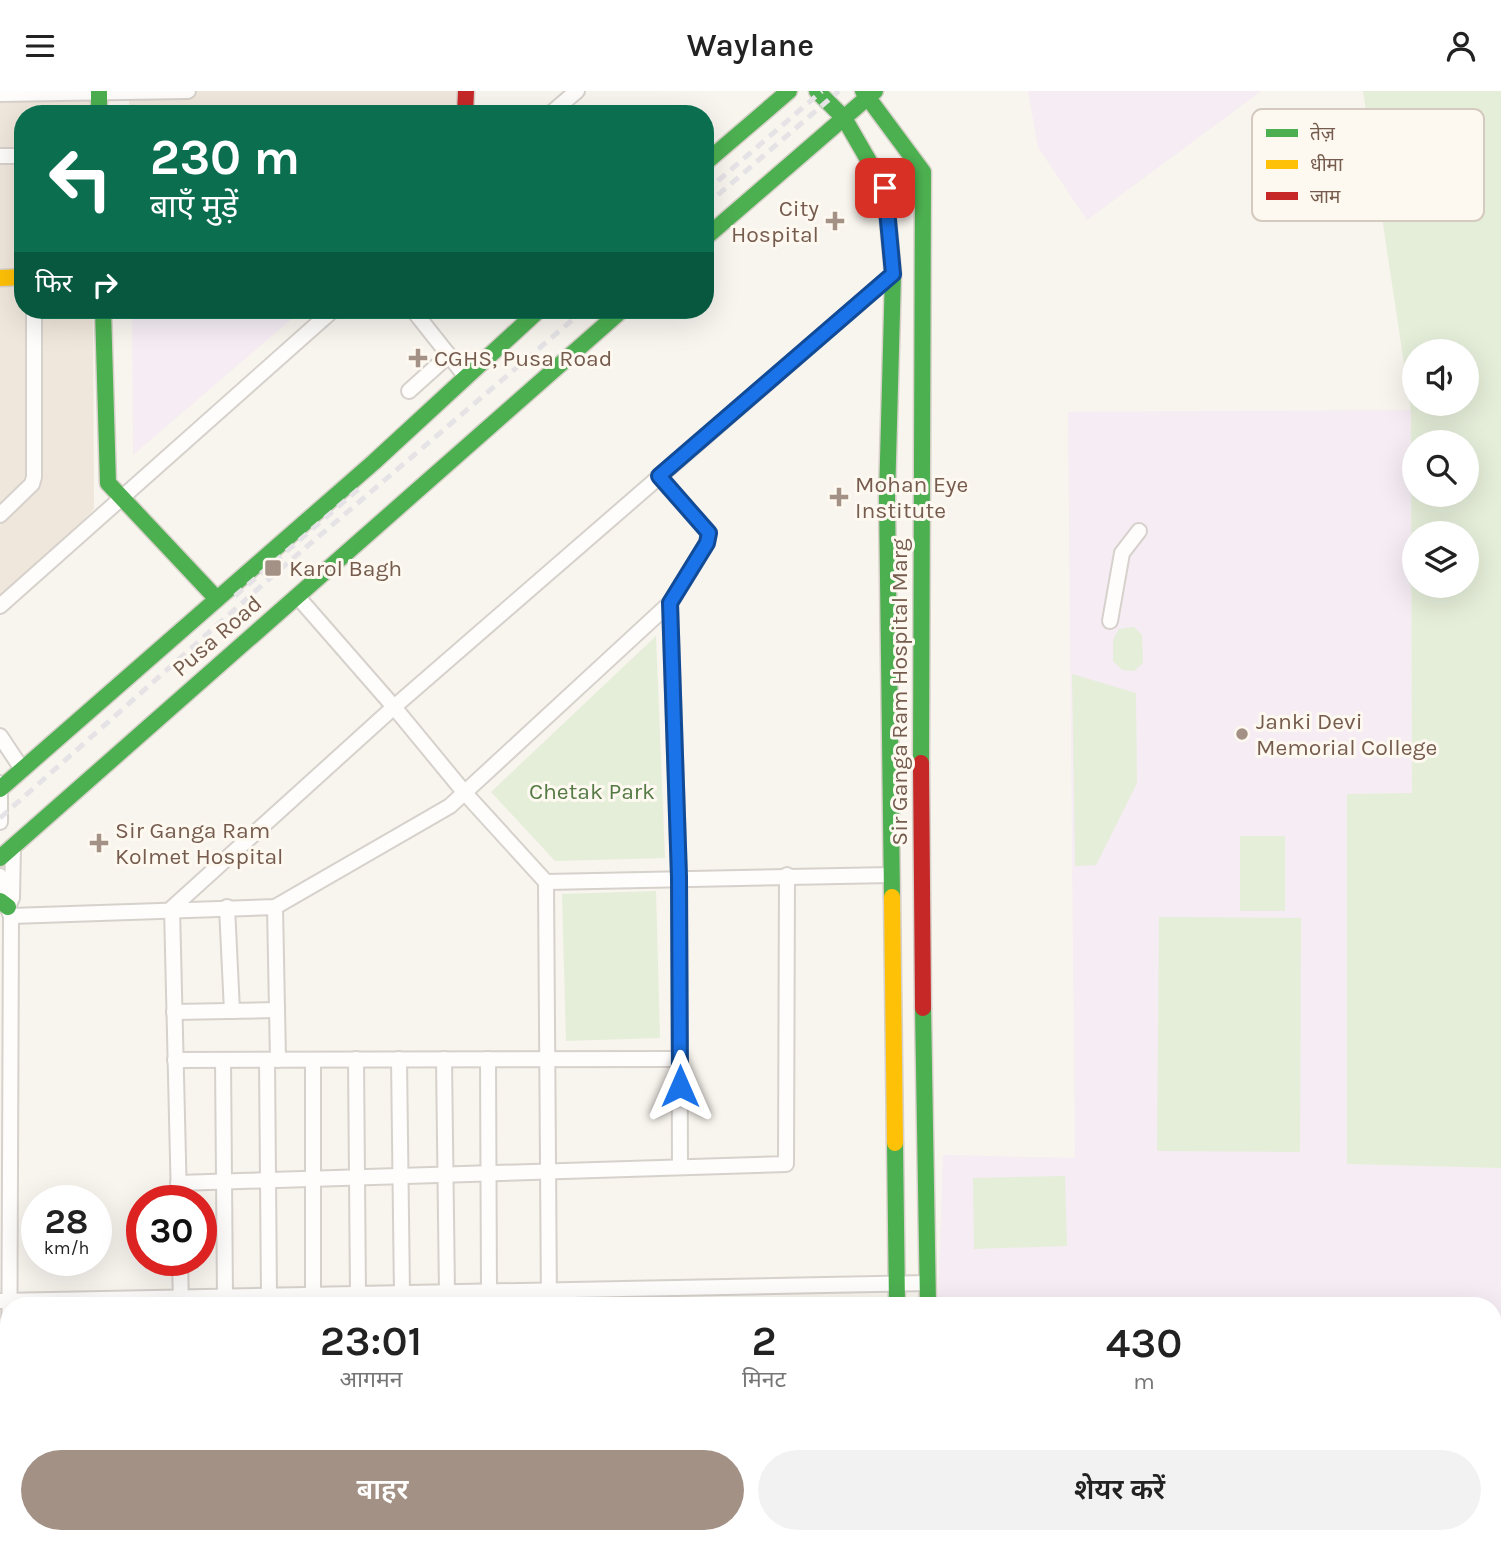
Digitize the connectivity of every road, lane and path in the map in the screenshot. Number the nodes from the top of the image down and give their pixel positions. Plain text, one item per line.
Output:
1 (188, 91) edge
2 (577, 91) edge
3 (789, 91) edge
4 (817, 91) edge
5 (99, 92) edge
6 (869, 93) edge
7 (0, 94) edge
8 (561, 105) edge
9 (844, 118) junction
10 (714, 155) edge
11 (714, 230) edge
12 (893, 274) junction
13 (34, 319) edge
14 (103, 319) edge
15 (323, 319) edge
16 (420, 319) edge
17 (528, 319) edge
18 (612, 319) edge
19 (449, 355) junction
20 (466, 377) junction
21 (409, 391) dead end
22 (659, 476) junction
23 (121, 497) junction
24 (0, 515) edge
25 (1139, 531) dead end
26 (297, 596) junction
27 (217, 599) junction
28 (670, 603) junction
29 (0, 606) edge
30 (1110, 621) dead end
31 (394, 707) junction
32 (0, 736) edge
33 (22, 769) junction
34 (1, 786) edge
35 (464, 792) junction
36 (0, 823) edge
37 (13, 846) junction
38 (0, 858) edge
39 (786, 875) junction
40 (891, 875) junction
41 (0, 876) edge
42 (921, 876) junction
43 (679, 877) junction
44 (545, 882) junction
45 (227, 907) junction
46 (275, 907) junction
47 (6, 908) edge
48 (172, 908) junction
49 (277, 1010) junction
50 (232, 1011) junction
51 (174, 1012) junction
52 (5, 1038) edge
53 (356, 1059) junction
54 (399, 1059) junction
55 (444, 1059) junction
56 (488, 1059) junction
57 (547, 1059) junction
58 (680, 1059) junction
59 (176, 1060) junction
60 (223, 1060) junction
61 (273, 1060) junction
62 (313, 1060) junction
63 (680, 1167) junction
64 (547, 1174) junction
65 (489, 1175) junction
66 (445, 1177) junction
67 (400, 1178) junction
68 (357, 1179) junction
69 (313, 1180) junction
70 (268, 1181) junction
71 (224, 1182) junction
72 (178, 1183) joint
73 (180, 1276) edge
74 (898, 1282) junction
75 (928, 1283) junction
76 (489, 1293) junction
77 (402, 1294) junction
78 (447, 1294) junction
79 (313, 1295) junction
80 (358, 1295) junction
81 (4, 1297) edge
82 (181, 1297) edge
83 (225, 1297) edge
84 (264, 1297) edge
85 (288, 1297) edge
86 (529, 1297) edge
87 (549, 1297) edge
88 (590, 1297) edge
89 (897, 1297) edge
90 (928, 1297) edge

1 - 5 street
2 - 8 street
3 - 10 street
4 - 9 street, Sir Ganga Ram Hospital Marg
5 - 7 street
6 - 9 street
6 - 42 street, Sir Ganga Ram Hospital Marg
9 - 11 street
9 - 12 street, Sir Ganga Ram Hospital Marg
12 - 22 street
12 - 40 street, Sir Ganga Ram Hospital Marg
13 - 24 street
14 - 23 street
15 - 23 street
16 - 19 street
17 - 20 street, Pusa Road
18 - 26 street, Pusa Road
19 - 20 street
19 - 21 street
20 - 27 street, Pusa Road
22 - 28 street
22 - 31 street
23 - 27 street
23 - 29 street
25 - 30 street
26 - 31 street
26 - 37 street, Pusa Road
27 - 33 street, Pusa Road
28 - 35 street
28 - 43 street
31 - 35 street
31 - 48 street
32 - 33 street
33 - 34 street, Pusa Road
34 - 36 street
35 - 44 street
35 - 46 street
37 - 38 street, Pusa Road
37 - 47 street
39 - 40 street
39 - 43 street
39 - 63 street
40 - 42 street
40 - 74 street, Sir Ganga Ram Hospital Marg
41 - 47 street
42 - 75 street, Sir Ganga Ram Hospital Marg
43 - 44 street
43 - 58 street
44 - 57 street
45 - 46 street
45 - 48 street
45 - 50 street
46 - 49 street
47 - 48 street
47 - 52 street
48 - 51 street
49 - 50 street
49 - 61 street
50 - 51 street
51 - 59 street
52 - 81 street
53 - 54 street
53 - 62 street
53 - 68 street
54 - 55 street
54 - 67 street
55 - 56 street
55 - 66 street
56 - 57 street
56 - 65 street
57 - 58 street
57 - 64 street
58 - 63 street
59 - 60 street
59 - 72 street
60 - 61 street
60 - 71 street
61 - 62 street
61 - 70 street
62 - 69 street
63 - 64 street
64 - 65 street
64 - 87 street
65 - 66 street
65 - 76 street
66 - 67 street
66 - 78 street
67 - 68 street
67 - 77 street
68 - 69 street
68 - 80 street
69 - 70 street
69 - 79 street
70 - 71 street
70 - 84 street
71 - 72 street
71 - 83 street
73 - 82 street
74 - 75 street
74 - 88 street
74 - 89 street, Sir Ganga Ram Hospital Marg
75 - 90 street, Sir Ganga Ram Hospital Marg
76 - 78 street
76 - 86 street
77 - 78 street
77 - 80 street
79 - 80 street
79 - 85 street

